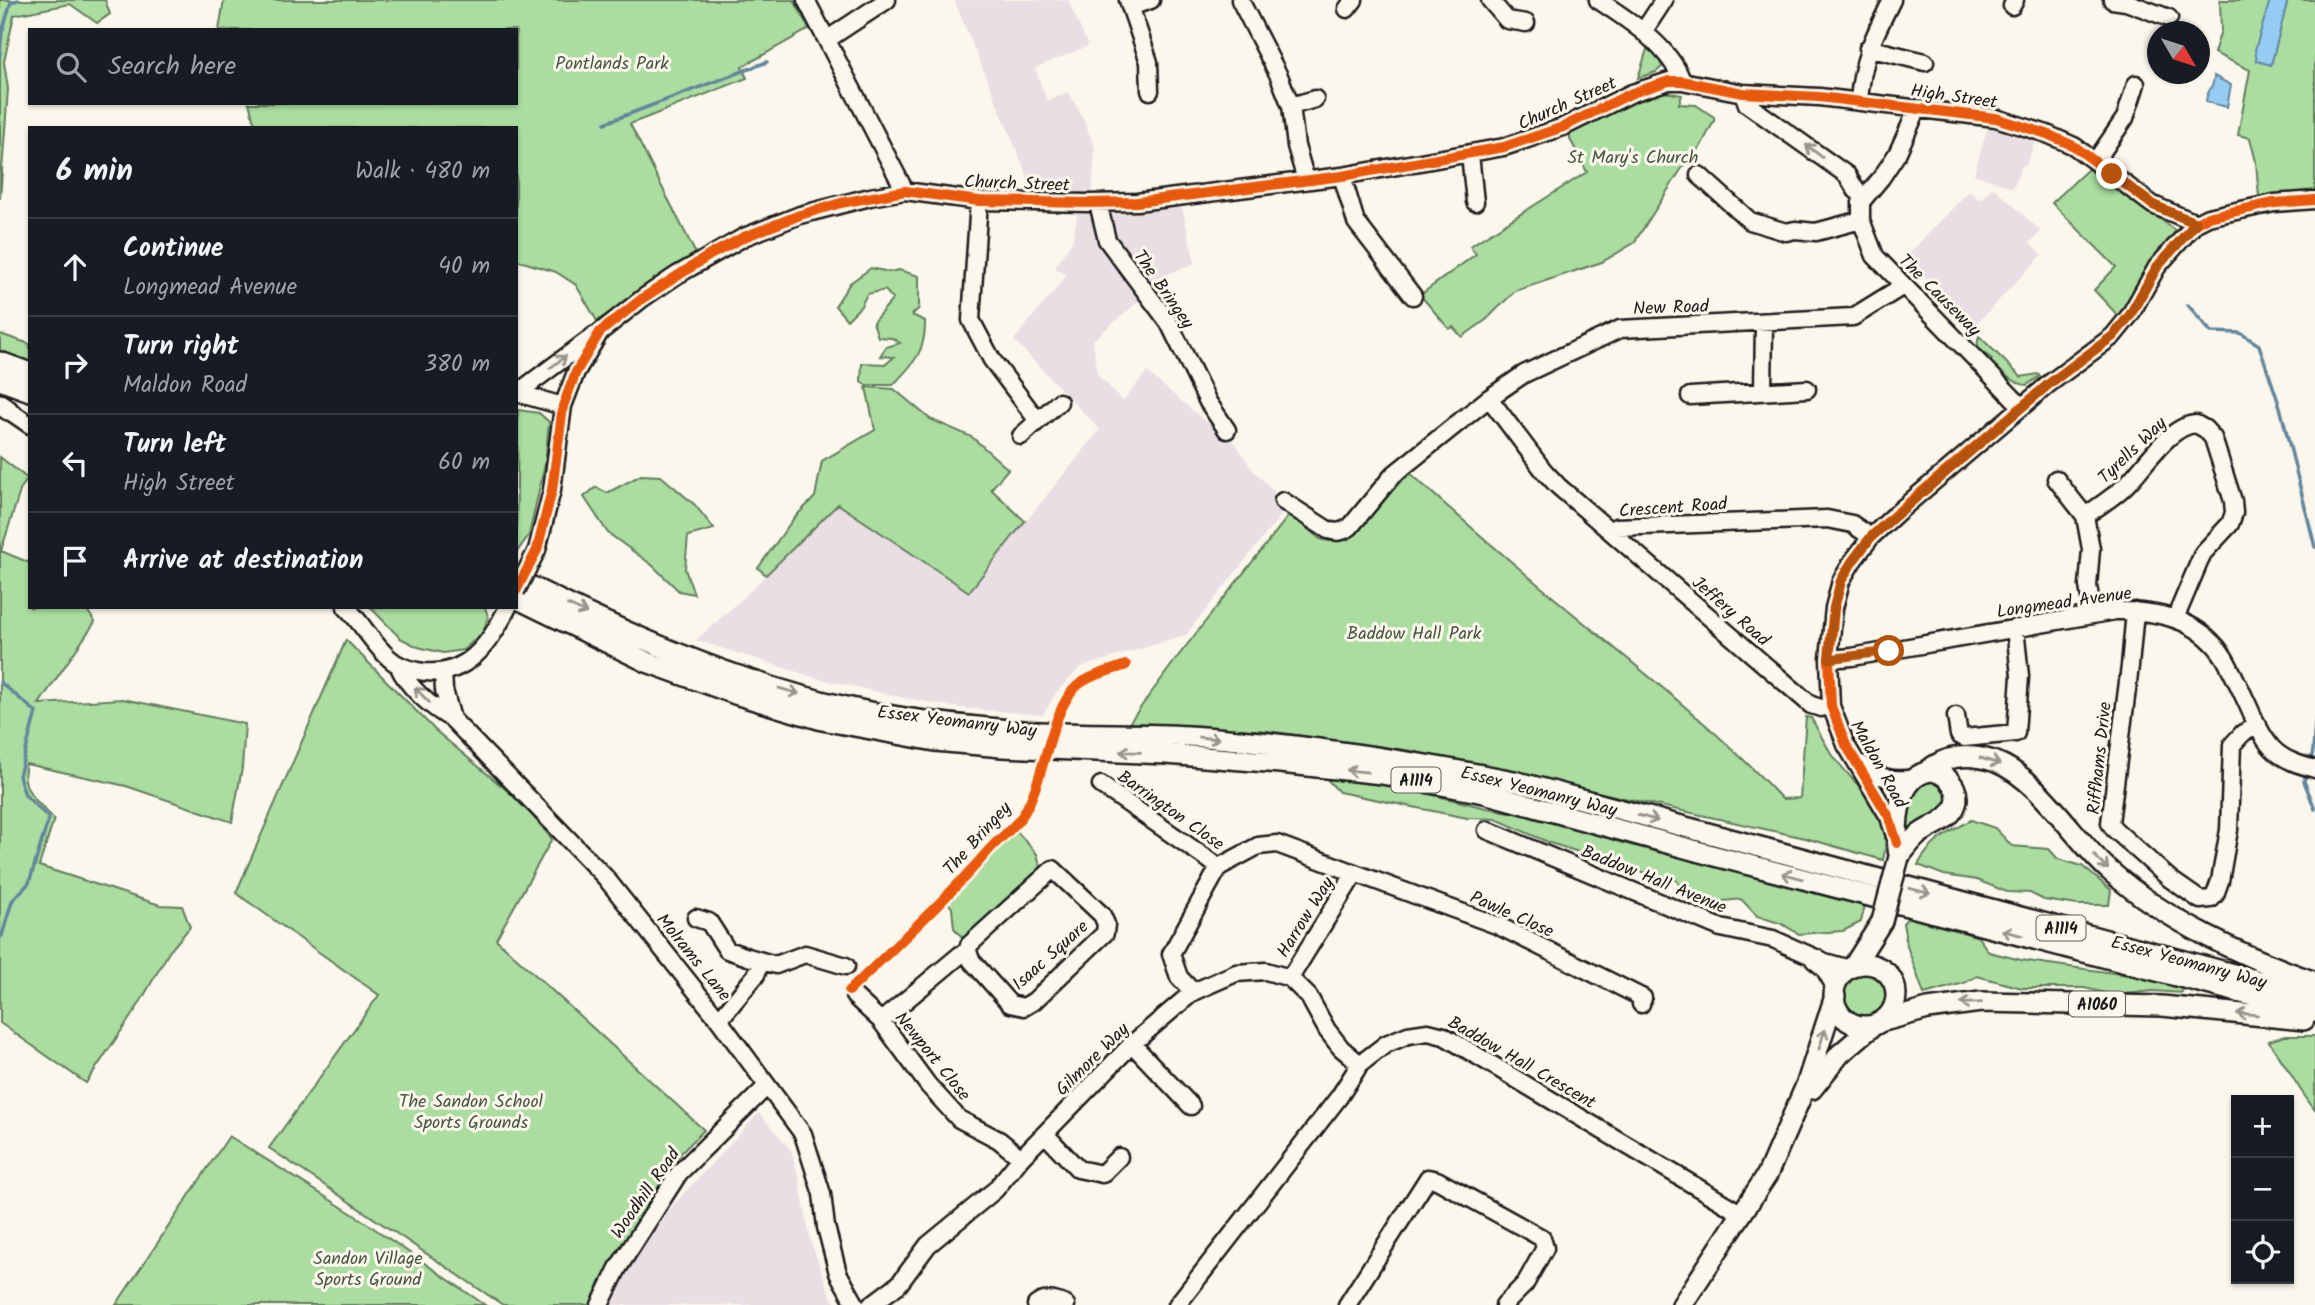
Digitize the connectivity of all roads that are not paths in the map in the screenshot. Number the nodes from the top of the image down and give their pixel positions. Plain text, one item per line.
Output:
1 (806, 0) edge
2 (887, 0) edge
3 (1151, 0) edge
4 (1240, 0) edge
5 (1490, 0) edge
6 (1598, 0) edge
7 (1664, 0) edge
8 (1892, 0) edge
9 (2112, 0) edge
10 (1129, 3) edge
11 (2155, 6) edge
12 (2169, 18) dead end
13 (1526, 23) dead end
14 (1643, 32) junction
15 (828, 39) junction
16 (1868, 48) junction
17 (1925, 62) dead end
18 (1682, 81) junction
19 (2136, 84) dead end
20 (1150, 90) dead end
21 (1743, 93) junction
22 (1315, 99) dead end
23 (1859, 102) junction
24 (1290, 106) junction
25 (1918, 108) junction
26 (1470, 154) junction
27 (2095, 162) junction
28 (1699, 175) dead end
29 (1342, 176) junction
30 (1306, 180) junction
31 (905, 191) junction
32 (1864, 196) junction
33 (2315, 200) edge
34 (979, 201) junction
35 (1475, 202) dead end
36 (1098, 203) junction
37 (1861, 220) junction
38 (2196, 223) junction
39 (1903, 286) junction
40 (1403, 290) dead end
41 (1764, 323) junction
42 (600, 332) junction
43 (0, 362) edge
44 (28, 372) edge
45 (0, 380) edge
46 (1807, 389) dead end
47 (28, 390) edge
48 (1763, 391) junction
49 (518, 393) edge
50 (518, 394) edge
51 (1690, 396) dead end
52 (1489, 398) junction
53 (1059, 402) dead end
54 (563, 406) junction
55 (4, 407) edge
56 (2021, 407) junction
57 (1038, 421) junction
58 (28, 424) edge
59 (1227, 430) dead end
60 (1021, 436) dead end
61 (2056, 480) dead end
62 (1283, 501) dead end
63 (2085, 516) junction
64 (1611, 531) junction
65 (1871, 537) junction
66 (518, 580) edge
67 (518, 587) edge
68 (518, 599) edge
69 (348, 609) edge
70 (507, 609) edge
71 (2135, 611) junction
72 (2093, 615) junction
73 (2175, 619) junction
74 (2015, 628) junction
75 (1829, 659) junction
76 (398, 665) junction
77 (443, 672) junction
78 (1830, 706) junction
79 (1956, 716) dead end
80 (452, 719) junction
81 (2258, 725) junction
82 (1853, 758) junction
83 (2315, 769) edge
84 (1920, 775) junction
85 (1101, 785) dead end
86 (1487, 830) dead end
87 (1898, 850) junction
88 (1219, 867) junction
89 (1355, 873) junction
90 (696, 918) dead end
91 (1882, 920) junction
92 (968, 951) junction
93 (1810, 956) junction
94 (761, 961) junction
95 (846, 966) dead end
96 (1852, 968) junction
97 (1884, 972) junction
98 (1290, 978) junction
99 (2315, 982) edge
100 (1193, 992) junction
101 (1835, 992) junction
102 (854, 996) dead end
103 (2315, 996) edge
104 (1641, 1004) dead end
105 (2315, 1012) edge
106 (719, 1020) junction
107 (881, 1021) junction
108 (2315, 1022) edge
109 (1877, 1024) junction
110 (1132, 1044) junction
111 (1360, 1064) junction
112 (767, 1086) junction
113 (1189, 1099) dead end
114 (1789, 1126) junction
115 (1045, 1134) junction
116 (1119, 1157) dead end
117 (1021, 1158) junction
118 (1742, 1214) junction
119 (600, 1305) edge
120 (856, 1305) edge
121 (871, 1305) edge
122 (1036, 1305) edge
123 (1066, 1305) edge
124 (1177, 1305) edge
125 (1347, 1305) edge
126 (1504, 1305) edge
127 (1682, 1305) edge

1 - 15 street
2 - 15 street
3 - 10 street
4 - 24 street
5 - 13 street
6 - 14 street
7 - 14 street
8 - 16 street
9 - 11 street
10 - 20 street
11 - 12 street
14 - 18 street
15 - 31 street
16 - 17 street
16 - 23 street
18 - 21 street, High Street
18 - 26 street, Church Street
19 - 27 street
21 - 23 street, High Street
32 -> 21 street
22 - 24 street
23 - 25 street, High Street
24 - 30 street
25 - 27 street, High Street
25 - 32 street
26 - 29 street, Church Street
26 - 35 street
27 - 38 street, High Street
28 - 37 street
29 - 30 street, Church Street
29 - 40 street
30 - 36 street, Church Street
31 - 34 street, Church Street
31 - 42 street, Church Street
32 - 37 street, The Causeway
33 - 38 street
34 - 36 street, Church Street
34 - 57 street
36 - 59 street, The Bringey
37 - 39 street, The Causeway
38 - 56 street, Maldon Road
39 - 41 street, New Road
39 - 56 street, The Causeway
41 - 48 street
41 - 52 street, New Road
49 -> 42 street
42 - 54 street, Church Street
43 - 44 main road
45 - 47 main road
46 - 48 street
48 - 51 street
50 - 54 street
52 - 62 street, New Road
52 - 64 street, Crescent Road
53 - 57 street
54 - 67 street, Church Street, bridge
55 - 58 street
56 - 65 street, Maldon Road
57 - 60 street
61 - 63 street
63 - 72 street
63 - 73 street, Tyrells Way
64 - 65 street, Crescent Road
64 - 78 street, Jeffery Road
65 - 75 street, Maldon Road
66 -> 103 main road, Essex Yeomanry Way / A1114
105 -> 68 main road, Essex Yeomanry Way / A1114
69 - 76 street, Molrams Lane
70 - 77 street
71 - 72 street, Longmead Avenue
71 - 73 street, Longmead Avenue
71 - 81 street, Riffhams Drive
72 - 74 street, Longmead Avenue
73 - 81 street, Longmead Avenue
74 - 75 street, Longmead Avenue
74 - 79 street
75 - 78 street, Maldon Road
76 - 77 street
80 -> 76 street, Molrams Lane
77 - 80 street
78 - 82 street, Maldon Road
80 - 106 street, Molrams Lane
81 - 83 street, Longmead Avenue
82 - 84 street, Maldon Road
82 - 87 street, Maldon Road
84 - 87 main road, Maldon Road
84 - 87 main road, Maldon Road
84 -> 99 main road
85 - 88 street, Barrington Close
86 - 93 street, Baddow Hall Avenue
87 - 91 main road, Maldon Road, bridge
88 - 89 street, Harrow Way
88 - 100 street
89 - 98 street, Harrow Way
89 - 104 street, Pawle Close
90 - 94 street
91 - 96 main road, Maldon Road
91 - 97 main road, Maldon Road
92 - 92 street, Isaac Square
92 - 107 street, Isaac Square
93 - 96 street, Baddow Hall Avenue
93 - 101 street, Baddow Hall Avenue
94 - 95 street
94 - 106 street
96 - 97 main road
96 - 101 main road
97 - 109 main road
98 - 100 street, Gilmore Way
98 - 111 street
100 - 110 street, Gilmore Way
101 - 109 main road
114 -> 101 main road, A1060
102 - 107 street, Newport Close
106 - 112 street, Molrams Lane
107 - 117 street, Newport Close
108 -> 109 main road, A1060
109 - 114 main road, A1060
110 - 113 street
110 - 115 street, Gilmore Way
111 - 118 street, Baddow Hall Crescent
111 - 124 street, Baddow Hall Crescent
112 - 119 street, Woodhill Road
112 - 120 street, Molrams Lane
114 - 118 main road, A1060
115 - 116 street
115 - 117 street, Gilmore Way
117 - 121 street, Gilmore Way
118 - 127 main road, A1060
122 - 123 street
125 - 126 street

